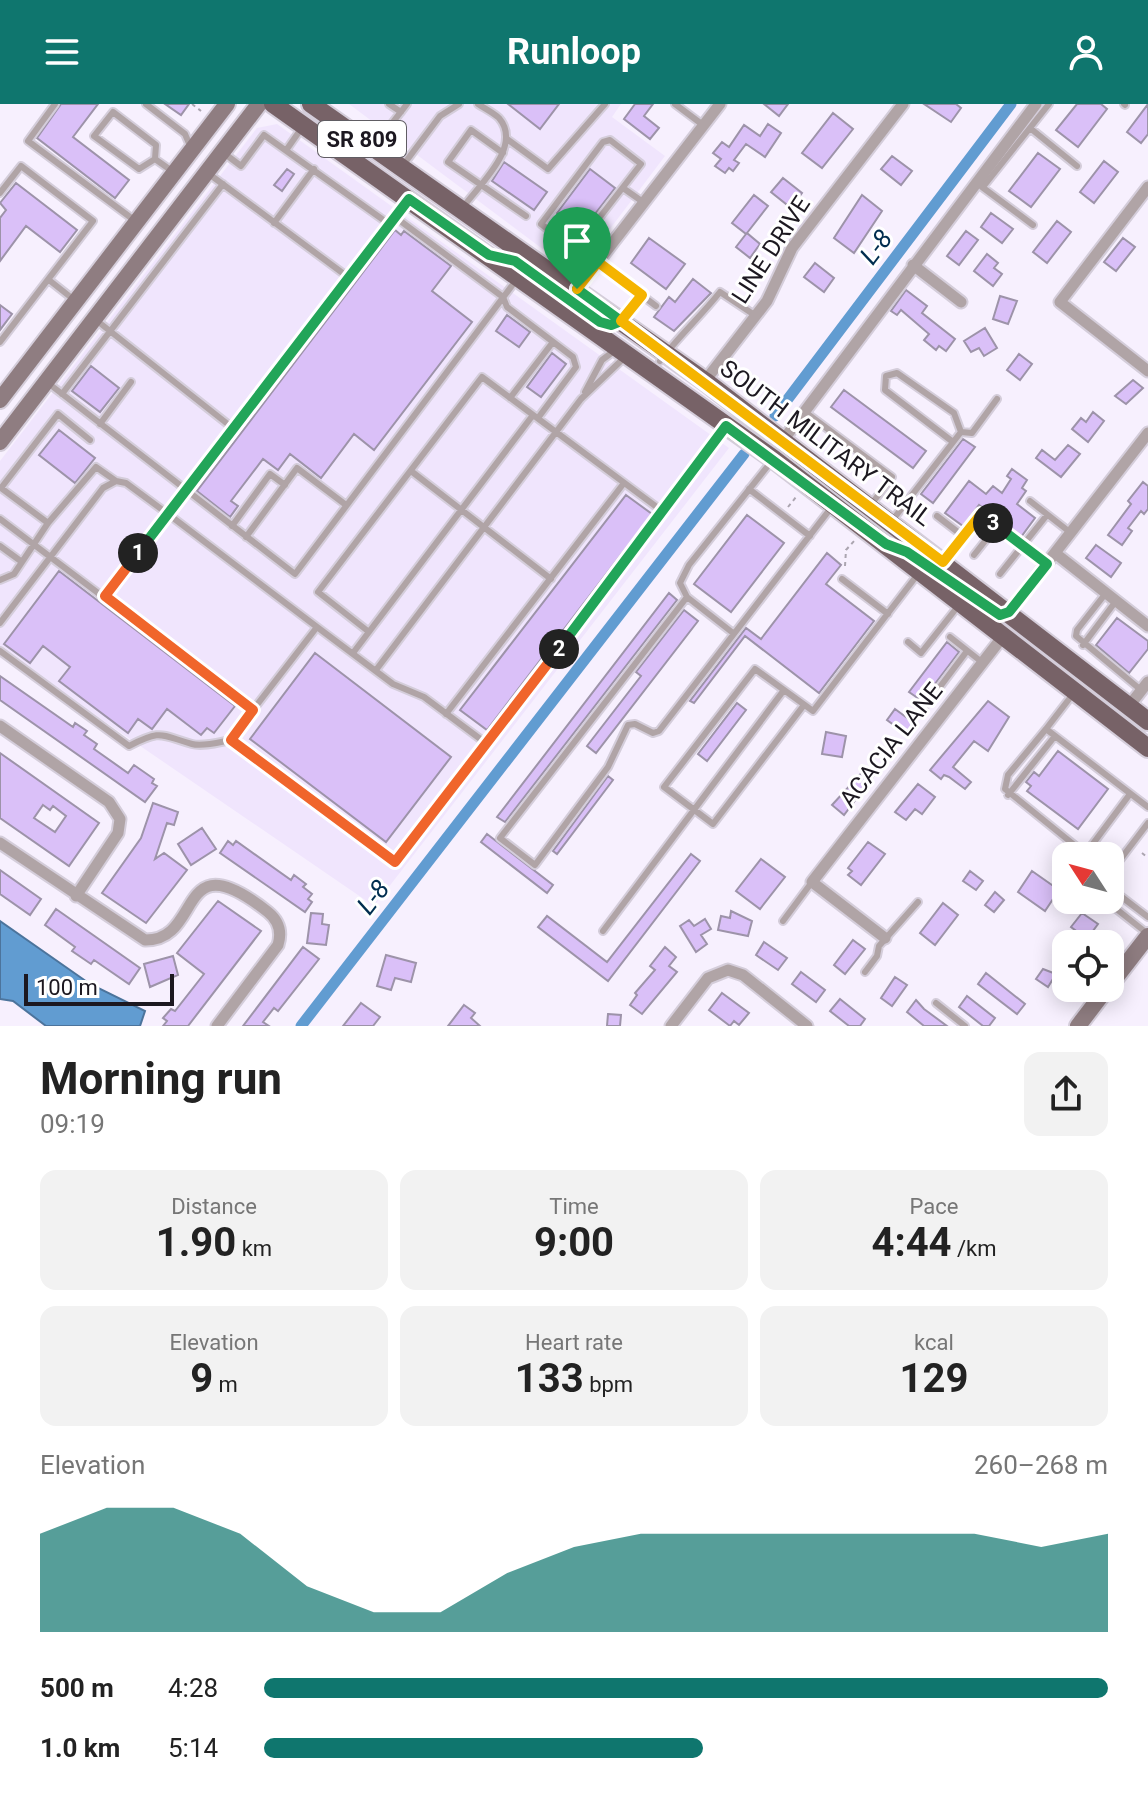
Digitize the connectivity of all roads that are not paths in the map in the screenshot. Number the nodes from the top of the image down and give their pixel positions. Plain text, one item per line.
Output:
1 (55, 104) edge
2 (146, 104) edge
3 (227, 104) edge
4 (259, 104) edge
5 (273, 104) edge
6 (311, 104) edge
7 (389, 104) edge
8 (407, 104) edge
9 (459, 104) edge
10 (478, 104) edge
11 (605, 104) edge
12 (675, 104) edge
13 (720, 104) edge
14 (903, 104) edge
15 (1036, 104) edge
16 (1049, 104) edge
17 (401, 112) junction
18 (703, 125) junction
19 (304, 126) junction
20 (1030, 128) junction
21 (507, 139) junction
22 (374, 147) junction
23 (287, 149) junction
24 (192, 150) junction
25 (223, 152) junction
26 (503, 153) junction
27 (155, 159) junction
28 (1077, 166) dead end
29 (402, 167) junction
30 (314, 169) junction
31 (174, 173) junction
32 (206, 173) junction
33 (223, 184) junction
34 (480, 184) junction
35 (980, 185) junction
36 (1148, 187) edge
37 (623, 188) junction
38 (0, 193) edge
39 (409, 199) junction
40 (643, 202) junction
41 (462, 209) junction
42 (526, 216) dead end
43 (395, 217) junction
44 (137, 222) junction
45 (274, 223) junction
46 (389, 224) junction
47 (1033, 225) dead end
48 (571, 247) junction
49 (489, 255) junction
50 (598, 262) junction
51 (913, 265) junction
52 (547, 268) junction
53 (519, 276) junction
54 (348, 277) junction
55 (49, 280) junction
56 (577, 289) junction
57 (642, 295) junction
58 (503, 297) junction
59 (76, 301) junction
60 (961, 302) dead end
61 (656, 306) dead end
62 (756, 316) junction
63 (94, 319) junction
64 (621, 321) junction
65 (110, 333) junction
66 (0, 342) edge
67 (553, 342) junction
68 (76, 343) junction
69 (625, 351) junction
70 (663, 357) junction
71 (1148, 371) edge
72 (705, 381) junction
73 (46, 382) junction
74 (131, 382) dead end
75 (62, 394) junction
76 (510, 398) junction
77 (581, 399) junction
78 (997, 399) dead end
79 (0, 400) edge
80 (738, 405) junction
81 (804, 412) junction
82 (535, 416) junction
83 (100, 424) junction
84 (726, 426) junction
85 (234, 429) junction
86 (557, 432) junction
87 (961, 432) junction
88 (1148, 433) edge
89 (784, 439) junction
90 (90, 440) dead end
91 (0, 442) edge
92 (953, 442) junction
93 (774, 459) junction
94 (411, 471) junction
95 (116, 481) junction
96 (624, 483) junction
97 (285, 485) junction
98 (749, 489) junction
99 (186, 491) junction
100 (1030, 501) dead end
101 (834, 504) junction
102 (346, 505) junction
103 (870, 506) junction
104 (461, 510) junction
105 (662, 511) junction
106 (168, 514) junction
107 (1047, 515) junction
108 (937, 516) dead end
109 (0, 519) edge
110 (891, 522) junction
111 (48, 523) junction
112 (232, 526) junction
113 (997, 526) junction
114 (485, 527) junction
115 (1071, 533) junction
116 (810, 536) junction
117 (963, 536) junction
118 (246, 537) junction
119 (35, 544) junction
120 (886, 544) junction
121 (1023, 545) junction
122 (0, 546) edge
123 (1055, 553) junction
124 (974, 555) dead end
125 (51, 556) junction
126 (22, 562) junction
127 (943, 562) junction
128 (1047, 564) junction
129 (921, 571) junction
130 (1000, 574) dead end
131 (551, 579) junction
132 (842, 579) dead end
133 (0, 580) edge
134 (1106, 593) junction
135 (105, 596) junction
136 (687, 597) junction
137 (1116, 601) junction
138 (961, 602) junction
139 (1009, 612) junction
140 (888, 614) junction
141 (0, 623) edge
142 (1148, 626) edge
143 (317, 627) junction
144 (369, 632) junction
145 (733, 633) junction
146 (1004, 635) junction
147 (950, 637) dead end
148 (908, 642) dead end
149 (1083, 645) junction
150 (0, 651) edge
151 (967, 651) junction
152 (353, 653) junction
153 (983, 663) junction
154 (376, 670) junction
155 (1144, 686) edge
156 (784, 690) junction
157 (1076, 691) junction
158 (1122, 701) junction
159 (927, 704) dead end
160 (804, 705) junction
161 (253, 710) junction
162 (446, 714) junction
163 (1148, 721) edge
164 (0, 726) edge
165 (1046, 729) junction
166 (1055, 736) junction
167 (231, 740) junction
168 (487, 744) junction
169 (1148, 748) edge
170 (1130, 794) junction
171 (1008, 795) junction
172 (1148, 807) edge
173 (694, 810) junction
174 (1148, 823) edge
175 (1071, 842) edge
176 (1096, 842) edge
177 (0, 843) edge
178 (1124, 855) edge
179 (812, 882) junction
180 (76, 896) junction
181 (1124, 899) edge
182 (918, 902) dead end
183 (1122, 914) edge
184 (1148, 917) edge
185 (783, 921) dead end
186 (603, 931) dead end
187 (1148, 935) edge
188 (885, 938) junction
189 (1124, 966) edge
190 (865, 972) dead end
191 (1097, 1002) edge
192 (936, 1003) dead end
193 (217, 1026) edge
194 (671, 1026) edge
195 (807, 1026) edge
196 (965, 1026) edge
197 (1078, 1026) edge

1 - 44 lane
2 - 24 lane
3 - 24 main road
4 - 25 main road
5 - 19 main road, SOUTH MILITARY TRAIL / SR 809
6 - 22 main road, SOUTH MILITARY TRAIL / SR 809
7 - 17 lane
8 - 17 lane
9 - 29 lane
10 - 21 lane
11 - 21 lane
12 - 18 lane
13 - 18 street
14 - 62 street, LINE DRIVE
15 - 35 street
16 - 20 lane
17 - 22 lane
18 - 40 street
19 - 23 lane
19 - 39 main road, SOUTH MILITARY TRAIL / SR 809
20 - 28 lane
20 - 35 lane
21 - 26 lane
22 - 29 main road, SOUTH MILITARY TRAIL / SR 809
23 - 25 lane
23 - 30 lane
24 - 31 main road
25 - 32 main road
26 - 34 lane
26 - 34 lane
27 - 27 lane
27 - 31 lane
29 - 41 main road, SOUTH MILITARY TRAIL / SR 809
30 - 45 lane
30 - 46 lane
31 - 44 main road
32 - 33 lane
32 - 63 main road
33 - 45 lane
33 - 65 lane
34 - 41 lane
34 - 42 lane
35 - 47 lane
35 - 51 street
36 - 71 street
37 - 40 lane
37 - 48 lane
37 - 48 lane
38 - 55 lane
39 - 43 lane
39 - 49 main road, SOUTH MILITARY TRAIL / SR 809
40 - 50 street
41 - 52 main road, SOUTH MILITARY TRAIL / SR 809
43 - 46 lane
43 - 58 lane
44 - 59 main road
45 - 54 lane
46 - 54 lane
48 - 52 lane
49 - 53 main road, SOUTH MILITARY TRAIL / SR 809
49 - 64 main road
50 - 56 street
50 - 57 lane
51 - 60 street
51 - 81 street
52 - 56 main road, SOUTH MILITARY TRAIL / SR 809
53 - 58 lane
53 - 69 main road, SOUTH MILITARY TRAIL / SR 809
54 - 85 lane
55 - 59 lane
55 - 66 lane
56 - 64 main road, SOUTH MILITARY TRAIL / SR 809
57 - 61 lane
57 - 64 lane
58 - 67 lane
58 - 102 lane
59 - 68 main road
59 - 79 main road
62 - 70 lane
62 - 72 street, LINE DRIVE
63 - 65 lane
63 - 68 main road
64 - 70 main road, SOUTH MILITARY TRAIL / SR 809
65 - 75 lane
65 - 85 lane
67 - 76 lane
67 - 82 lane
68 - 73 main road
69 - 70 main road
69 - 77 lane
69 - 77 lane
69 - 84 main road, SOUTH MILITARY TRAIL / SR 809
70 - 72 main road, SOUTH MILITARY TRAIL / SR 809
70 - 80 main road
72 - 80 main road, SOUTH MILITARY TRAIL / SR 809
73 - 75 lane
73 - 91 main road
74 - 83 lane
75 - 83 lane
76 - 82 lane
76 - 94 lane
77 - 86 lane
78 - 87 lane
80 - 89 main road, SOUTH MILITARY TRAIL / SR 809
81 - 89 street
81 - 103 lane
82 - 86 lane
82 - 104 lane
83 - 99 lane
84 - 93 main road, SOUTH MILITARY TRAIL / SR 809
84 - 105 lane
85 - 99 lane
86 - 96 lane
86 - 114 lane
87 - 92 lane
87 - 92 lane
88 - 115 street
89 - 103 main road, SOUTH MILITARY TRAIL / SR 809
90 - 111 lane
92 - 110 lane
93 - 98 lane
93 - 101 main road, SOUTH MILITARY TRAIL / SR 809
94 - 104 lane
94 - 144 lane
95 - 106 lane
95 - 111 lane
95 - 125 lane
96 - 105 lane
96 - 131 lane
97 - 102 lane
97 - 112 lane
97 - 118 lane
98 - 116 lane
98 - 136 lane
99 - 106 lane
99 - 112 lane
100 - 107 lane
101 - 116 lane
101 - 120 main road, SOUTH MILITARY TRAIL / SR 809
102 - 118 lane
103 - 110 main road, SOUTH MILITARY TRAIL / SR 809
104 - 114 lane
104 - 144 lane
105 - 168 lane
106 - 135 lane
106 - 143 lane
107 - 115 lane
107 - 121 lane
108 - 117 lane
109 - 119 lane
110 - 127 main road, SOUTH MILITARY TRAIL / SR 809
111 - 119 lane
112 - 118 lane
113 - 117 lane
113 - 121 lane
113 - 124 lane
114 - 131 lane
114 - 154 lane
115 - 123 street
116 - 145 lane
117 - 127 lane
119 - 125 lane
119 - 126 lane
120 - 129 main road, SOUTH MILITARY TRAIL / SR 809
120 - 139 main road
121 - 128 lane
121 - 130 lane
122 - 126 lane
123 - 128 street
123 - 134 street
125 - 135 lane
125 - 141 lane
126 - 133 lane
127 - 139 main road, SOUTH MILITARY TRAIL / SR 809
128 - 139 street
129 - 138 main road, SOUTH MILITARY TRAIL / SR 809
129 - 140 lane
131 - 162 lane
132 - 140 lane
134 - 137 street
134 - 149 lane
135 - 161 lane
136 - 145 lane
136 - 145 lane
137 - 142 street
137 - 149 lane
138 - 146 main road, SOUTH MILITARY TRAIL / SR 809
138 - 148 lane
139 - 158 main road, SOUTH MILITARY TRAIL / SR 809
140 - 160 lane
143 - 152 lane
143 - 161 lane
144 - 152 lane
146 - 153 street, ACACIA LANE
146 - 157 main road, SOUTH MILITARY TRAIL / SR 809
146 - 158 main road
147 - 151 lane
149 - 155 lane
150 - 167 lane
151 - 153 lane
151 - 159 lane
152 - 154 lane
153 - 179 street, ACACIA LANE
154 - 162 lane
155 - 158 street
156 - 160 lane
156 - 173 lane
156 - 173 lane
157 - 165 lane
157 - 169 main road, SOUTH MILITARY TRAIL / SR 809
158 - 163 main road, SOUTH MILITARY TRAIL / SR 809
160 - 173 lane
161 - 167 lane
162 - 168 lane
164 - 180 street
165 - 166 lane
165 - 171 lane
166 - 170 lane
166 - 171 lane
167 - 168 lane
170 - 172 lane
170 - 176 lane
171 - 175 lane
173 - 186 lane
174 - 178 lane
177 - 180 street
179 - 185 lane
179 - 188 street
180 - 193 street
181 - 184 lane
182 - 188 lane
183 - 187 lane
187 - 189 main road
188 - 190 lane
191 - 197 main road
192 - 196 lane
194 - 195 street

